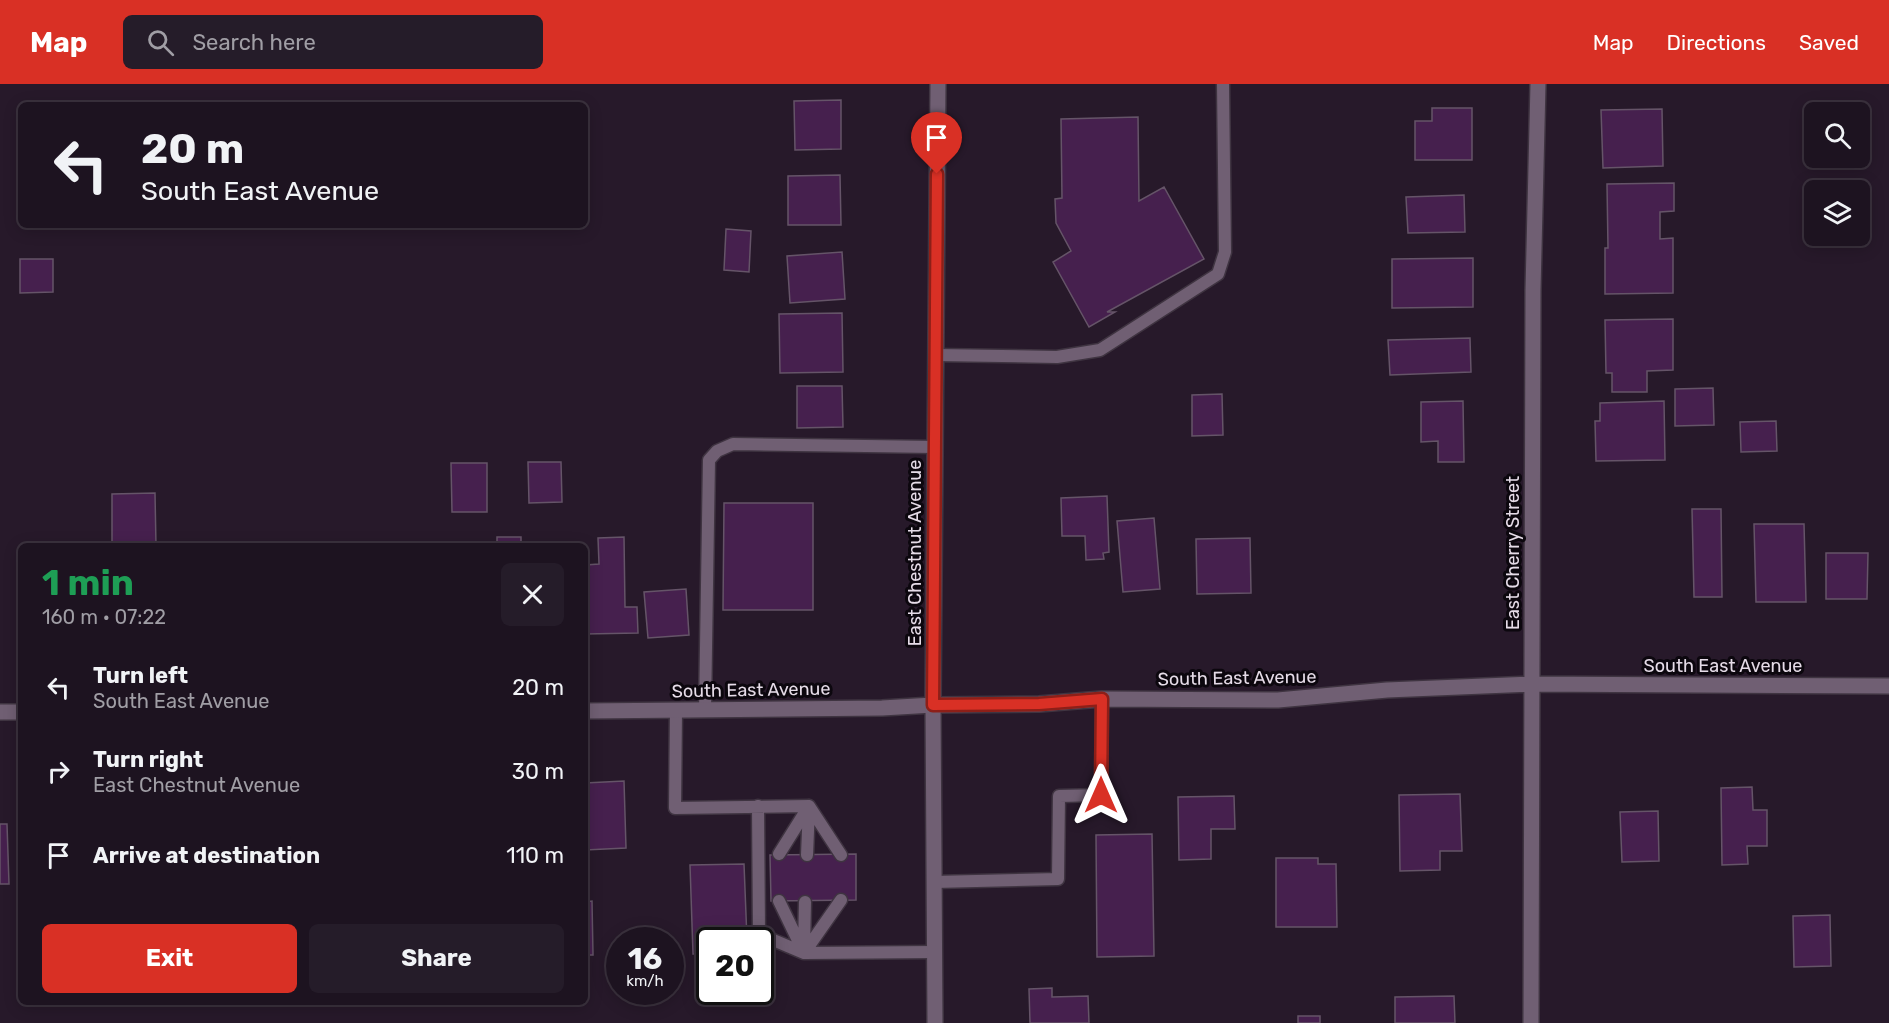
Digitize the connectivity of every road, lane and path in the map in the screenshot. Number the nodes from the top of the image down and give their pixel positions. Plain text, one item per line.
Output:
1 (938, 84) edge
2 (1223, 84) edge
3 (1538, 84) edge
4 (936, 355) junction
5 (935, 447) junction
6 (1532, 684) junction
7 (1889, 686) edge
8 (1102, 699) junction
9 (933, 705) junction
10 (676, 710) junction
11 (705, 710) junction
12 (588, 711) edge
13 (0, 712) edge
14 (18, 712) edge
15 (758, 806) junction
16 (809, 806) junction
17 (779, 854) dead end
18 (807, 855) dead end
19 (841, 855) dead end
20 (934, 882) junction
21 (841, 900) dead end
22 (779, 901) dead end
23 (806, 902) dead end
24 (804, 952) junction
25 (934, 952) junction
26 (935, 1023) edge
27 (1531, 1023) edge

1 - 4 street, East Chestnut Avenue
2 - 4 lane
3 - 6 street, East Cherry Street
4 - 5 street, East Chestnut Avenue
5 - 9 street, East Chestnut Avenue
5 - 11 lane
6 - 7 street, South East Avenue
6 - 8 street, South East Avenue
6 - 27 street, East Cherry Street
8 - 9 street, South East Avenue
8 - 20 lane
9 - 11 street, South East Avenue
9 - 20 street, East Chestnut Avenue
10 - 11 street, South East Avenue
10 - 12 street, South East Avenue
10 - 15 lane
13 - 14 street
15 - 16 lane
15 - 24 lane
16 - 17 lane
16 - 18 lane
16 - 19 lane
20 - 25 street, East Chestnut Avenue
21 - 24 lane
22 - 24 lane
23 - 24 lane
24 - 25 lane
25 - 26 street, East Chestnut Avenue

